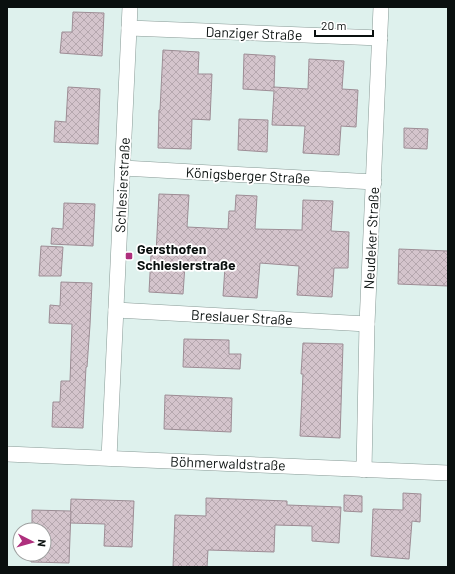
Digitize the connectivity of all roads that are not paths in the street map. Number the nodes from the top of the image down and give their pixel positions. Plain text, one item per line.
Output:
1 (130, 7) edge
2 (381, 7) edge
3 (129, 28) junction
4 (380, 38) junction
5 (123, 168) junction
6 (374, 182) junction
7 (116, 310) junction
8 (367, 324) junction
9 (7, 454) edge
10 (109, 458) junction
11 (364, 470) junction
12 (448, 473) edge

1 - 3 street, Schlesierstraße
2 - 4 street, Neudeker Straße
3 - 4 street, Danziger Straße
3 - 5 street, Schlesierstraße
4 - 6 street, Neudeker Straße
5 - 6 street, Königsberger Straße
5 - 7 street, Schlesierstraße
6 - 8 street, Neudeker Straße
7 - 8 street, Breslauer Straße
7 - 10 street, Schlesierstraße
8 - 11 street, Neudeker Straße
9 - 10 street, Böhmerwaldstraße
10 - 11 street, Böhmerwaldstraße
11 - 12 street, Böhmerwaldstraße

